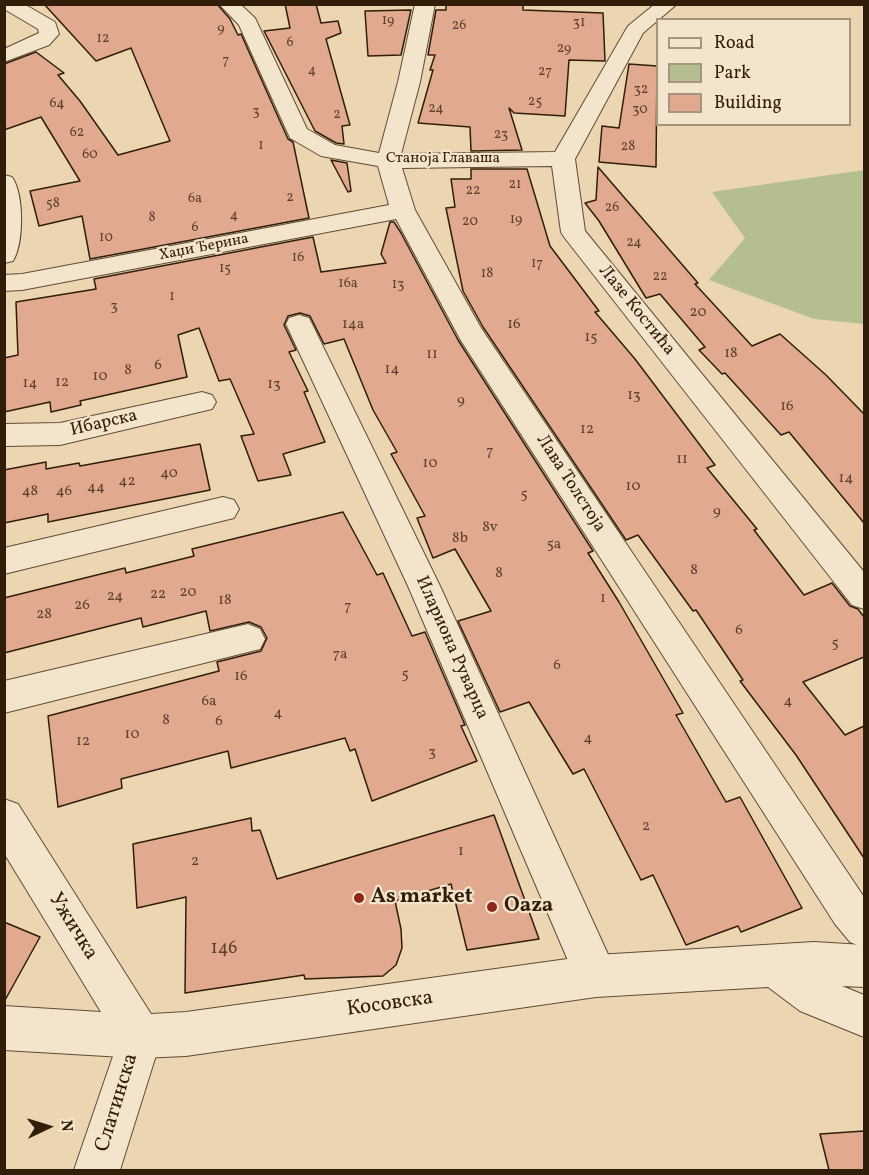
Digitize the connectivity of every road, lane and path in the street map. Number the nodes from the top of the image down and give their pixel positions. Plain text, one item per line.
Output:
1 (9, 4) edge
2 (228, 4) edge
3 (425, 4) edge
4 (668, 4) edge
5 (4, 56) edge
6 (563, 159) junction
7 (388, 161) junction
8 (4, 182) edge
9 (403, 210) junction
10 (4, 255) edge
11 (4, 283) edge
12 (299, 324) dead end
13 (202, 402) dead end
14 (4, 435) edge
15 (223, 508) dead end
16 (4, 561) edge
17 (864, 596) edge
18 (248, 639) dead end
19 (4, 698) edge
20 (4, 817) edge
21 (864, 928) edge
22 (864, 966) edge
23 (776, 967) junction
24 (596, 976) junction
25 (864, 1016) edge
26 (4, 1028) edge
27 (140, 1036) junction
28 (97, 1170) edge

1 - 5 street
2 - 7 street, Станоја Главаша
3 - 7 street
4 - 6 street
6 - 7 street, Станоја Главаша
6 - 17 street, Лазе Костића
7 - 9 street, Лава Толстоја
8 - 10 street
9 - 11 street, Хаџи Ђерина
9 - 21 street, Лава Толстоја
12 - 24 street, Илариона Руварца
13 - 14 street, Ибарска
15 - 16 street
18 - 19 street
20 - 27 street, Ужичка
22 - 23 street, Косовска
23 - 24 street, Косовска
23 - 25 street
24 - 27 street, Косовска
26 - 27 street, Косовска
27 - 28 street, Слатинска

